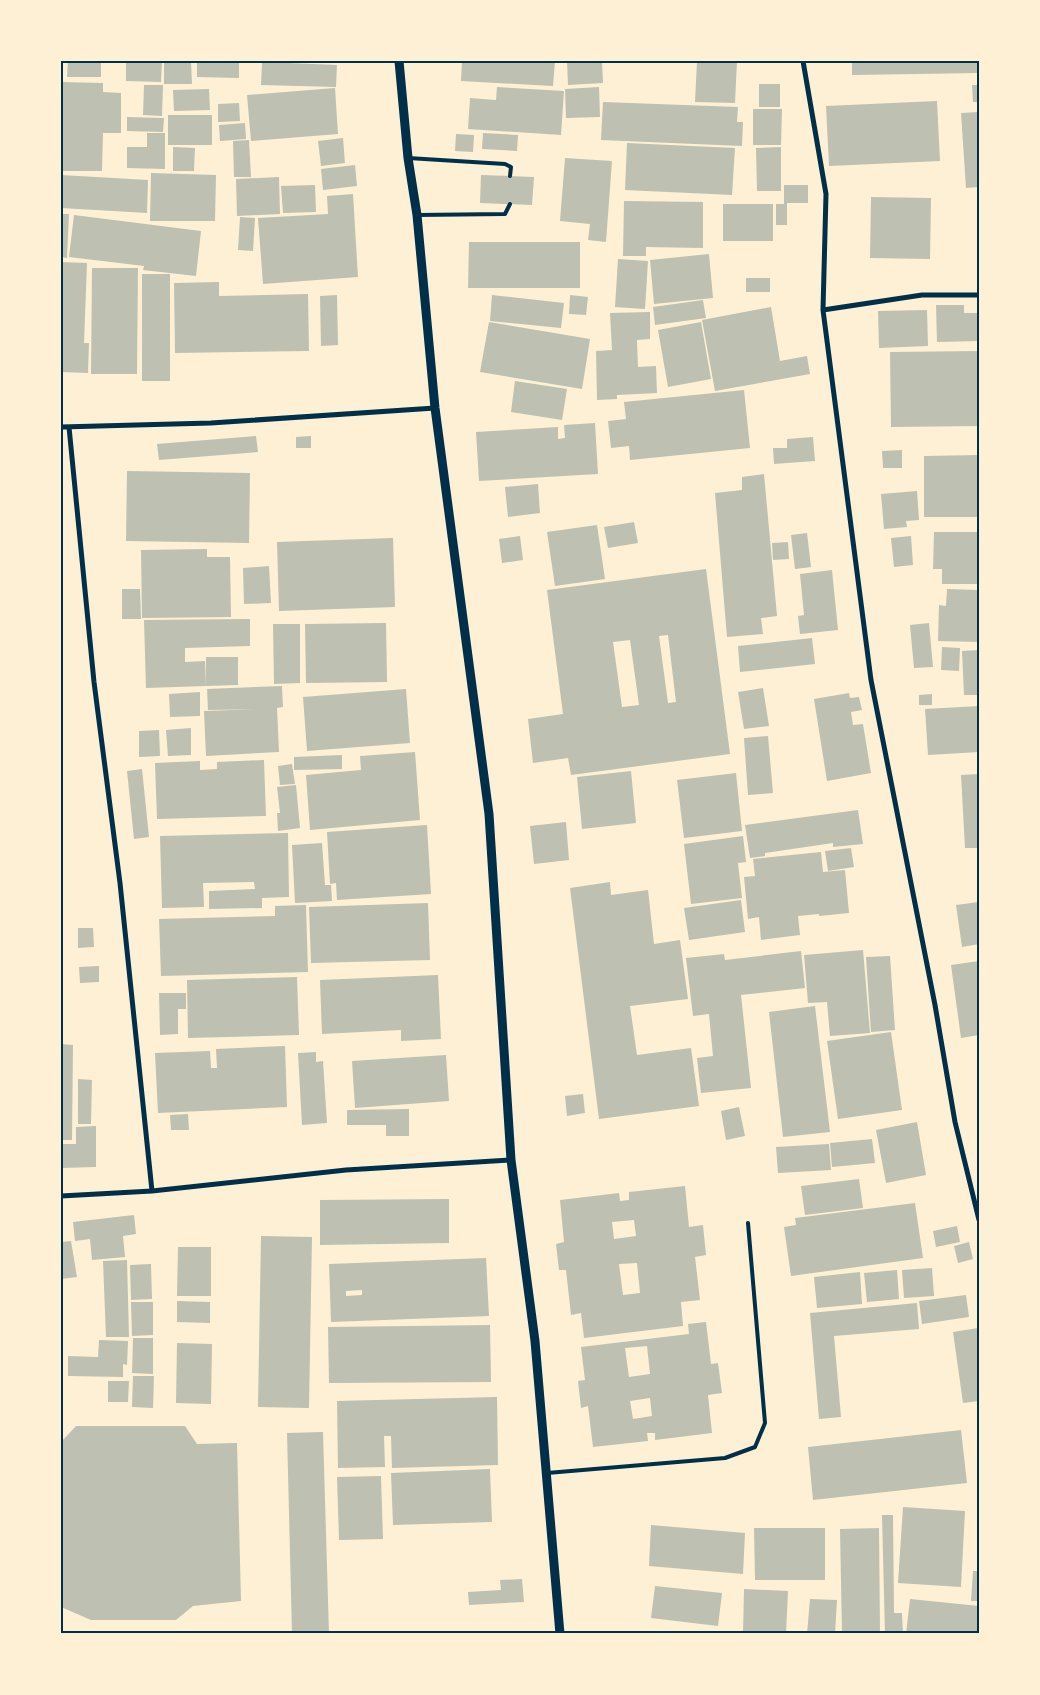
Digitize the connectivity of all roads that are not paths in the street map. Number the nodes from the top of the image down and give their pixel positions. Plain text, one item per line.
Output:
1 (399, 61) edge
2 (802, 61) edge
3 (408, 158) junction
4 (510, 176) dead end
5 (510, 204) dead end
6 (417, 215) junction
7 (979, 295) edge
8 (822, 310) junction
9 (435, 408) junction
10 (61, 427) edge
11 (69, 427) junction
12 (511, 1160) junction
13 (152, 1190) junction
14 (61, 1196) edge
15 (979, 1220) edge
16 (748, 1223) dead end
17 (547, 1473) junction
18 (560, 1634) edge

1 - 3 street
2 - 8 street
3 - 4 lane
3 - 6 street
5 - 6 lane
6 - 9 street
7 - 8 street
8 - 15 street
9 - 11 street
9 - 12 street
10 - 11 street
11 - 13 street
12 - 13 street
12 - 17 street
13 - 14 street
16 - 17 lane
17 - 18 street

